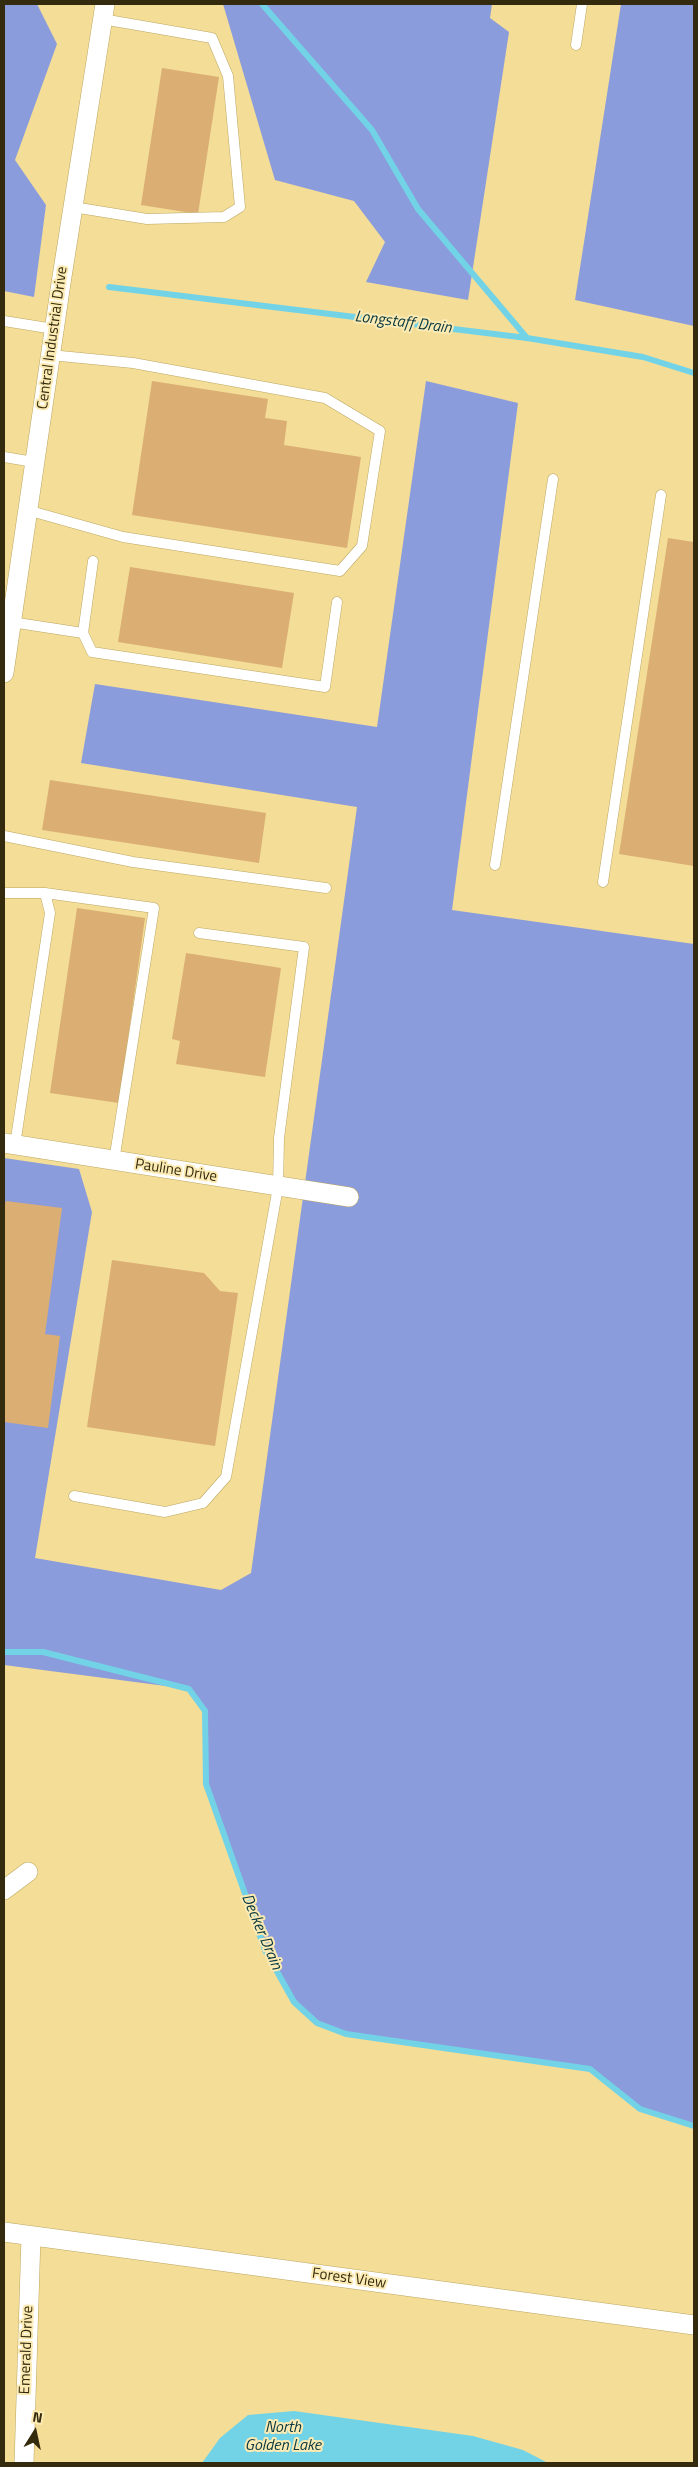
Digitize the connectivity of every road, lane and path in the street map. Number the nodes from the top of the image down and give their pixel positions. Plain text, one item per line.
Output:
1 (582, 4) edge
2 (103, 11) edge
3 (576, 45) dead end
4 (72, 207) junction
5 (4, 321) edge
6 (54, 329) junction
7 (50, 355) junction
8 (4, 457) edge
9 (34, 462) junction
10 (553, 479) dead end
11 (661, 495) dead end
12 (28, 510) junction
13 (93, 560) dead end
14 (10, 591) edge
15 (337, 602) dead end
16 (11, 622) junction
17 (83, 633) junction
18 (4, 673) edge
19 (4, 836) edge
20 (495, 865) dead end
21 (603, 882) dead end
22 (326, 888) dead end
23 (4, 893) edge
24 (46, 893) junction
25 (199, 932) dead end
26 (9, 1144) edge
27 (114, 1161) junction
28 (278, 1187) junction
29 (349, 1197) dead end
30 (74, 1496) dead end
31 (28, 1872) dead end
32 (4, 1890) edge
33 (4, 2232) edge
34 (30, 2236) junction
35 (694, 2326) edge
36 (24, 2463) edge

1 - 3 lane
2 - 4 street, Central Industrial Drive
2 - 4 lane
4 - 6 street, Central Industrial Drive
5 - 6 lane
6 - 7 street, Central Industrial Drive
7 - 9 street, Central Industrial Drive
7 - 12 lane
8 - 9 lane
9 - 12 street, Central Industrial Drive
10 - 20 lane
11 - 21 lane
12 - 14 street, Central Industrial Drive
13 - 17 lane
14 - 16 street, Central Industrial Drive
15 - 17 lane
16 - 17 lane
16 - 18 street, Central Industrial Drive
19 - 22 lane
23 - 24 lane
24 - 26 lane
24 - 27 lane
25 - 28 lane
26 - 27 street, Pauline Drive
27 - 28 street, Pauline Drive
28 - 29 street, Pauline Drive
28 - 30 lane
31 - 32 street
33 - 34 street, Forest View
34 - 35 street, Forest View
34 - 36 street, Emerald Drive

